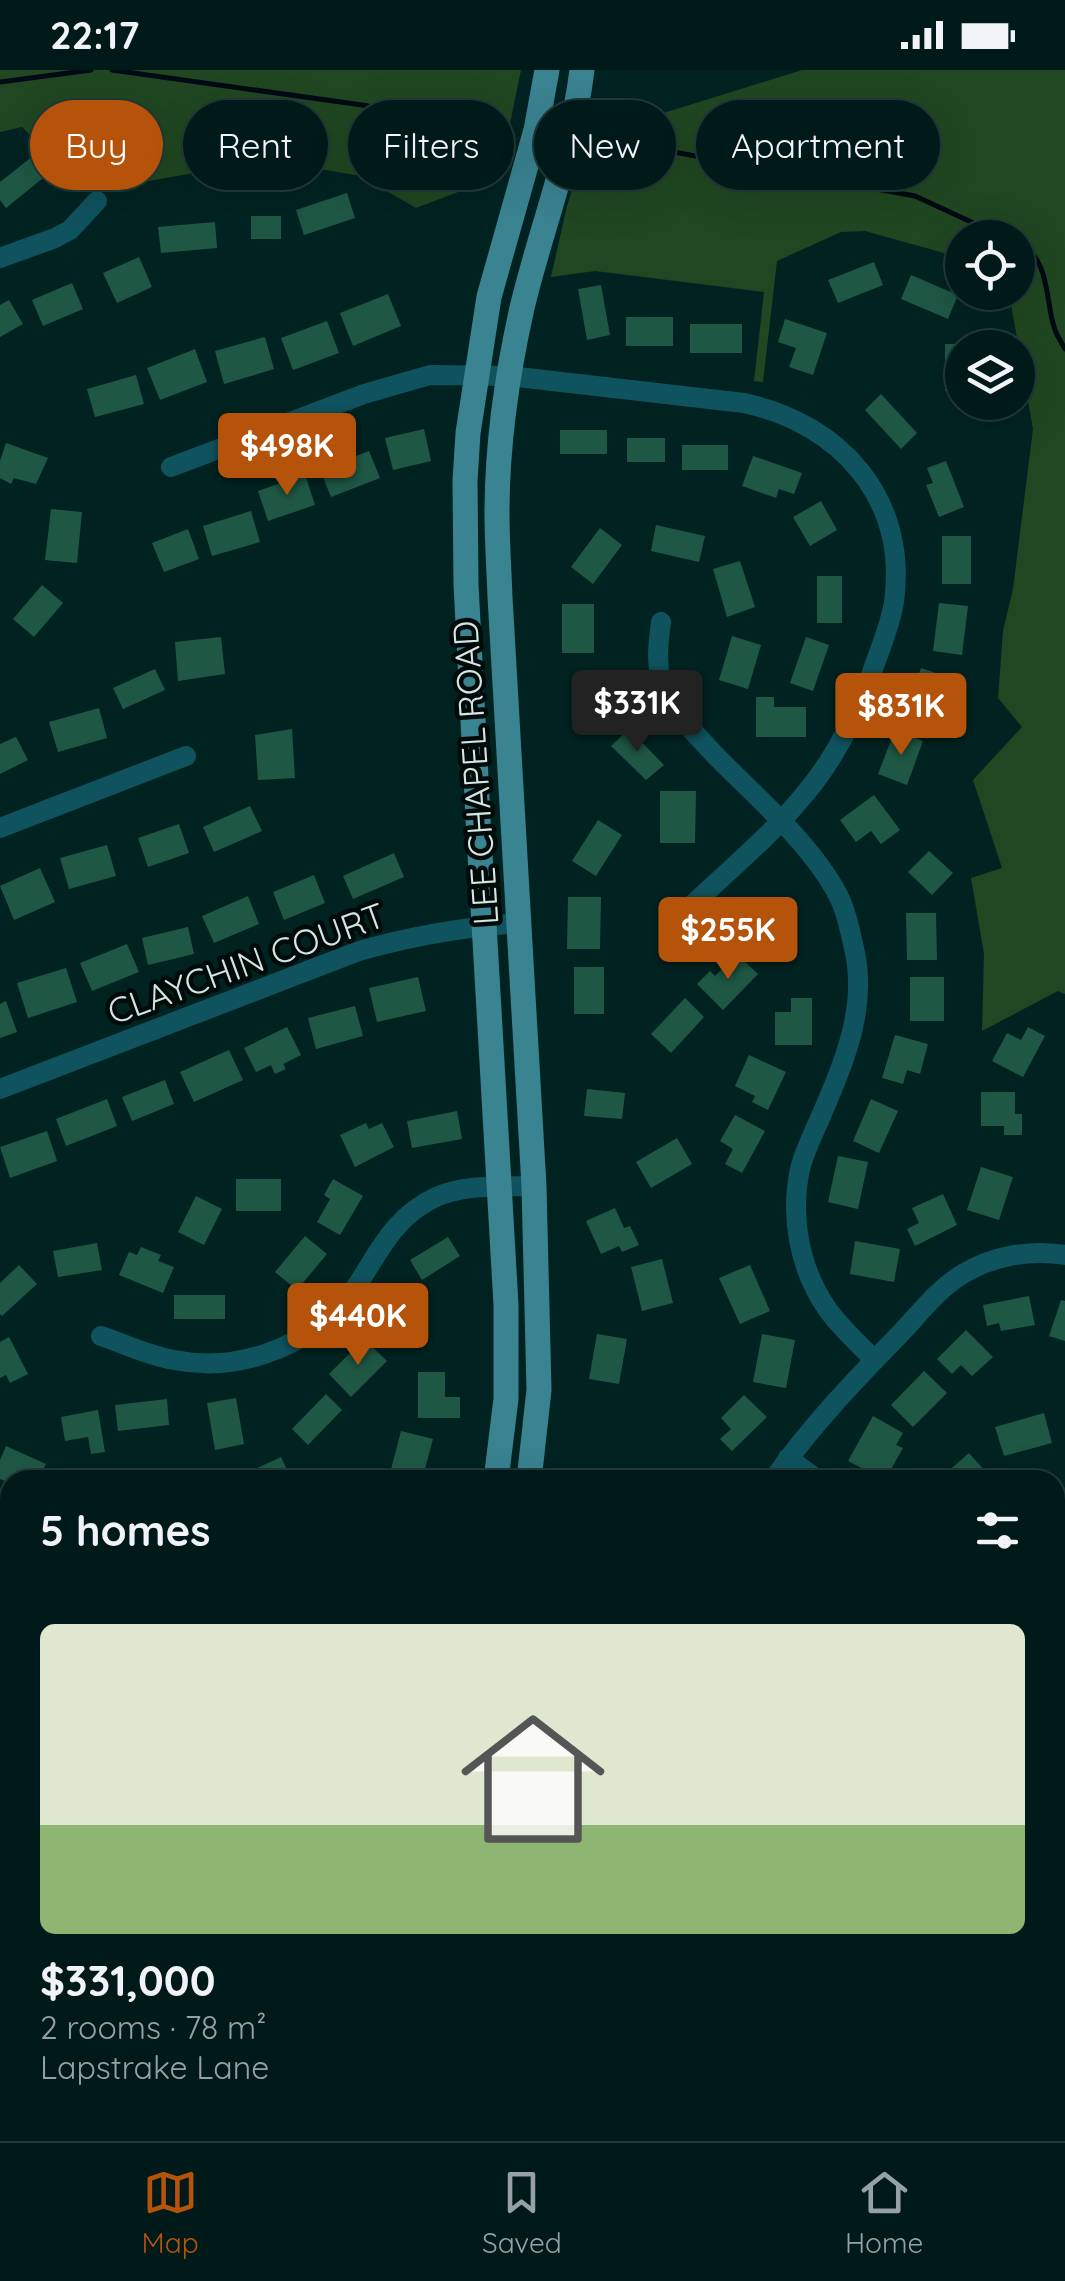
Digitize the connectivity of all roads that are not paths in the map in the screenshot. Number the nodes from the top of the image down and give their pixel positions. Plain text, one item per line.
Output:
1 (547, 70) edge
2 (582, 70) edge
3 (97, 202) dead end
4 (0, 258) edge
5 (476, 375) junction
6 (509, 376) junction
7 (171, 468) dead end
8 (661, 622) dead end
9 (186, 756) dead end
10 (780, 821) junction
11 (0, 828) edge
12 (684, 913) dead end
13 (520, 923) junction
14 (484, 926) junction
15 (0, 1089) edge
16 (534, 1186) junction
17 (499, 1187) junction
18 (1065, 1255) edge
19 (101, 1336) dead end
20 (874, 1360) junction
21 (788, 1458) junction
22 (497, 1470) edge
23 (530, 1470) edge
24 (780, 1470) edge
25 (804, 1470) edge

1 - 5 main road, LEE CHAPEL ROAD
2 - 6 main road, LEE CHAPEL ROAD
3 - 4 street
5 - 6 street
5 - 7 street
5 - 14 main road, LEE CHAPEL ROAD
6 - 10 street
6 - 13 main road, LEE CHAPEL ROAD
8 - 10 street
9 - 11 street
10 - 12 street
10 - 20 street
13 - 14 street, CLAYCHIN COURT
13 - 16 main road, LEE CHAPEL ROAD
14 - 15 street, CLAYCHIN COURT
14 - 17 main road, LEE CHAPEL ROAD
16 - 17 street
16 - 23 main road, LEE CHAPEL ROAD
17 - 19 street
17 - 22 main road, LEE CHAPEL ROAD
18 - 20 street
20 - 21 street
21 - 24 street
21 - 25 street

